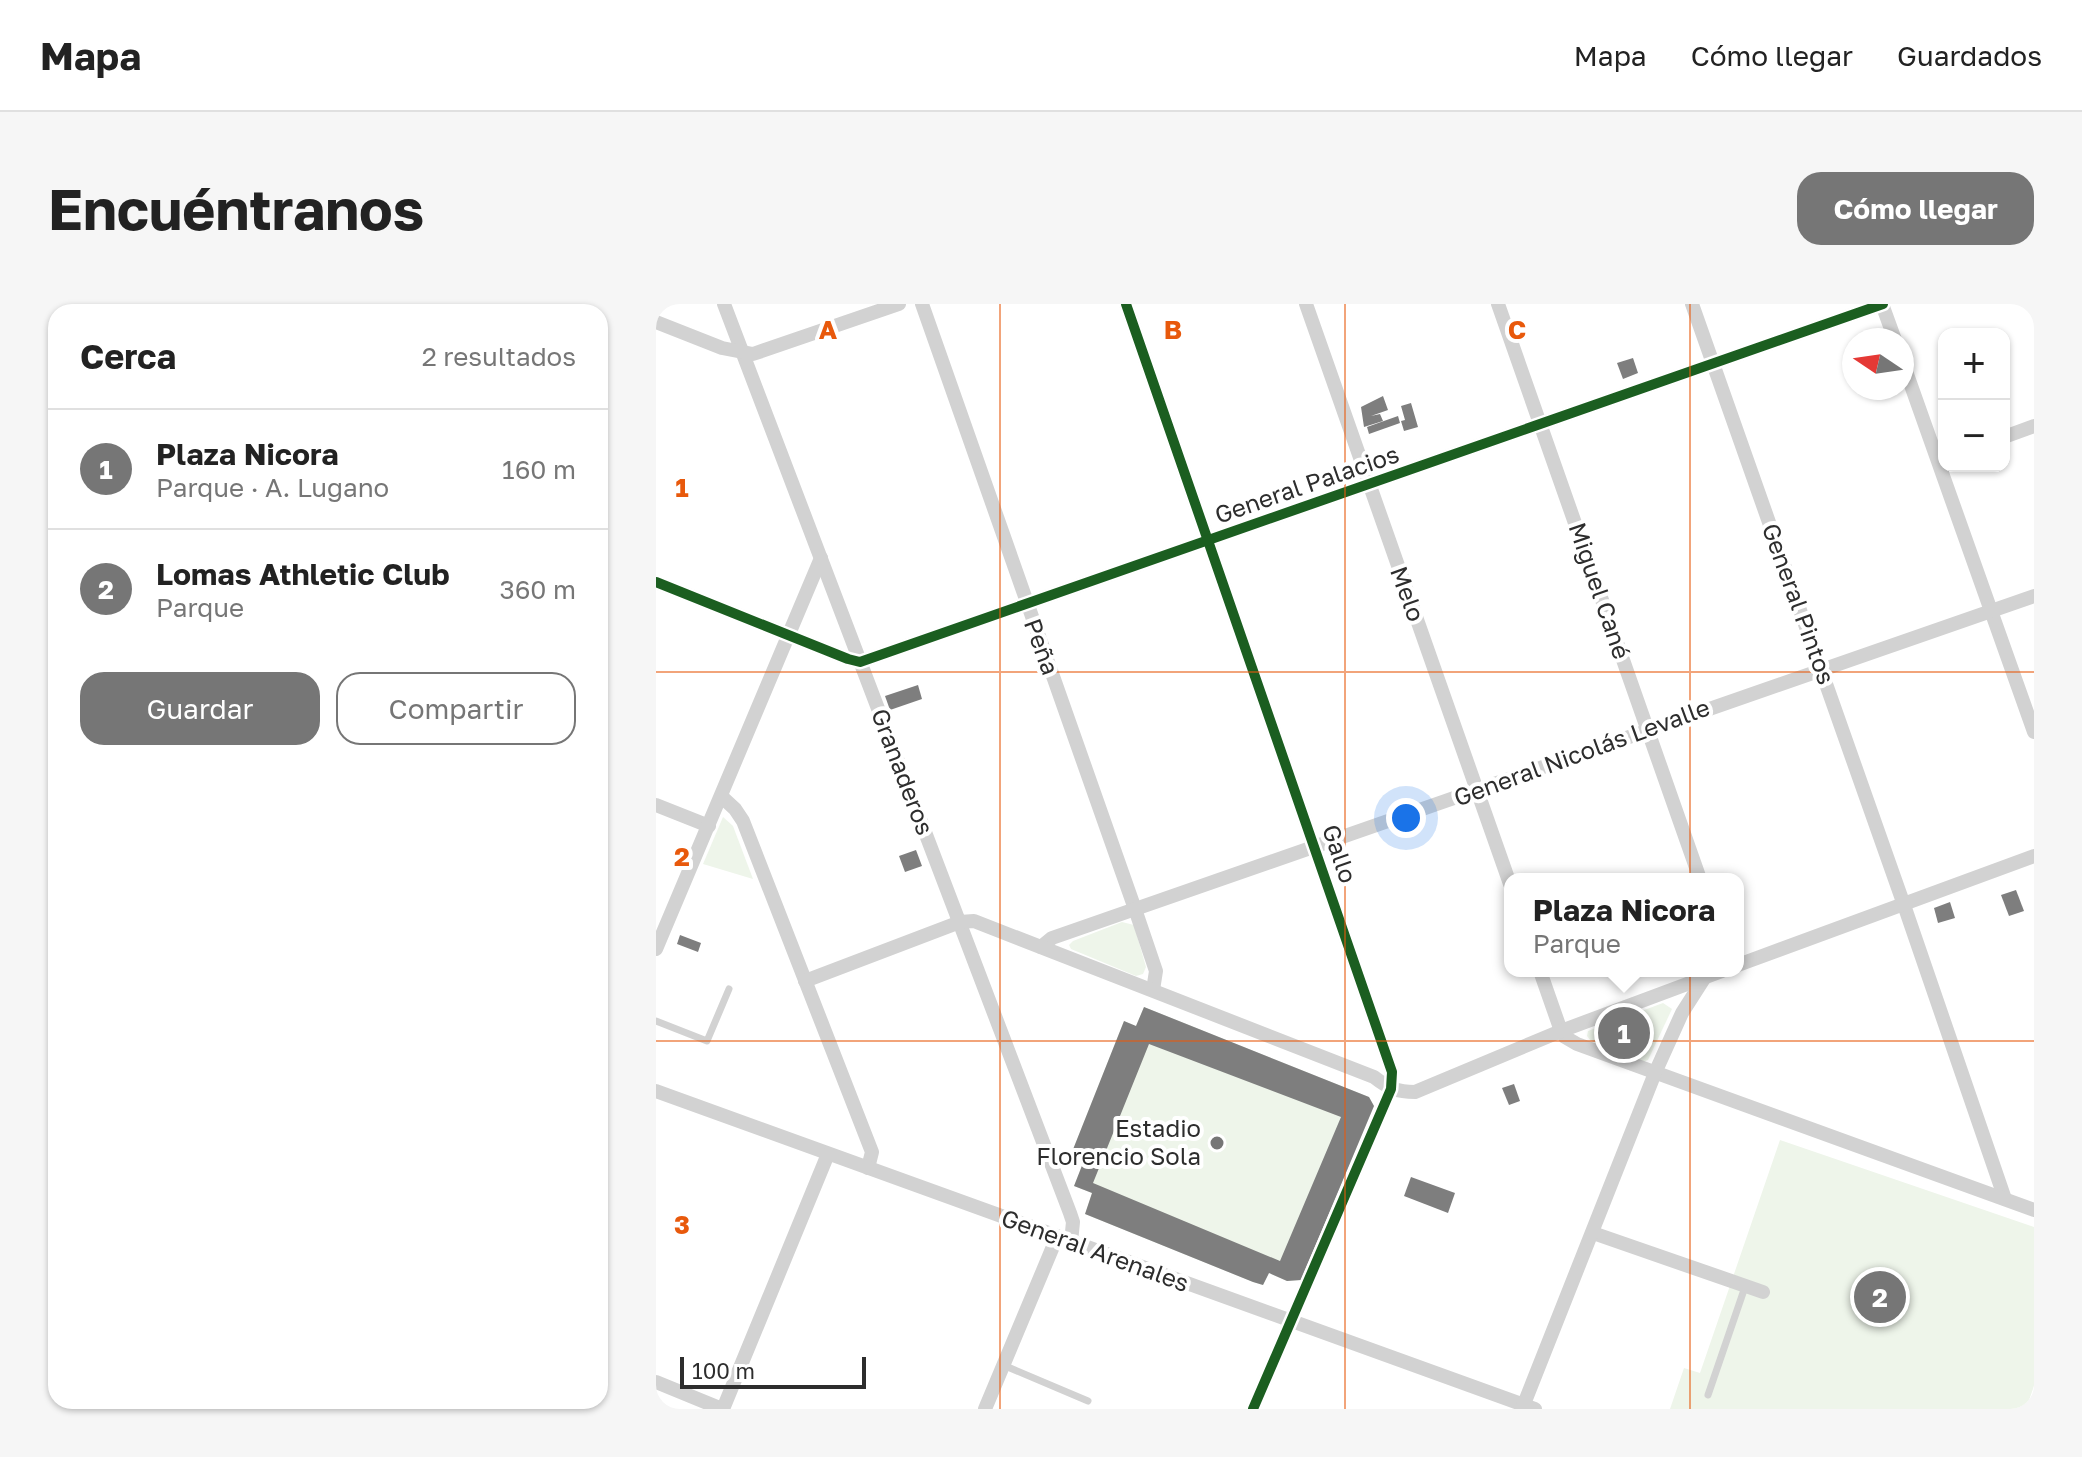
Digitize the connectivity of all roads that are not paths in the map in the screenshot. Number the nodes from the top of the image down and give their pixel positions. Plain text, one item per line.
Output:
1 (724, 304) edge
2 (899, 304) edge
3 (922, 304) edge
4 (1126, 304) edge
5 (1306, 304) edge
6 (1498, 304) edge
7 (1692, 304) edge
8 (1882, 304) edge
9 (656, 322) edge
10 (1891, 328) edge
11 (742, 352) junction
12 (1712, 364) junction
13 (1914, 390) edge
14 (1540, 424) junction
15 (2034, 426) edge
16 (2010, 435) edge
17 (1938, 451) edge
18 (1945, 472) edge
19 (1369, 486) junction
20 (1208, 541) junction
21 (821, 558) junction
22 (656, 582) edge
23 (2034, 596) edge
24 (1026, 604) junction
25 (1991, 611) junction
26 (788, 633) junction
27 (860, 662) junction
28 (1821, 669) junction
29 (1648, 729) junction
30 (2034, 732) edge
31 (1477, 790) junction
32 (722, 797) junction
33 (656, 805) edge
34 (709, 826) junction
35 (1315, 847) junction
36 (2034, 856) edge
37 (1506, 873) edge
38 (1698, 873) edge
39 (1904, 905) junction
40 (1135, 909) junction
41 (960, 922) junction
42 (1041, 947) junction
43 (656, 949) edge
44 (1744, 963) edge
45 (1542, 977) edge
46 (1705, 977) joint
47 (805, 981) junction
48 (729, 989) dead end
49 (1153, 990) junction
50 (656, 1021) edge
51 (1561, 1031) junction
52 (1655, 1073) junction
53 (1391, 1089) junction
54 (656, 1091) edge
55 (828, 1154) junction
56 (868, 1168) junction
57 (2005, 1199) junction
58 (2034, 1210) edge
59 (1593, 1233) junction
60 (1064, 1240) junction
61 (1746, 1286) junction
62 (1763, 1292) dead end
63 (1290, 1321) junction
64 (1003, 1365) junction
65 (656, 1382) edge
66 (1708, 1395) dead end
67 (1088, 1401) dead end
68 (1527, 1408) edge
69 (722, 1409) edge
70 (985, 1409) edge
71 (1253, 1409) edge

1 - 11 street, Granaderos
2 - 11 street
3 - 24 street, Peña
4 - 20 street, Gallo
5 - 19 street, Melo
6 - 14 street, Miguel Cané
7 - 12 street, General Pintos
8 - 10 street
8 - 12 street, General Palacios
9 - 11 street
11 - 21 street, Granaderos
12 - 14 street, General Palacios
12 - 28 street, General Pintos
13 - 17 street
14 - 19 street, General Palacios
14 - 29 street, Miguel Cané
15 - 16 street
18 - 25 street
19 - 20 street, General Palacios
19 - 31 street, Melo
20 - 24 street, General Palacios
20 - 35 street, Gallo
21 - 26 street
21 - 27 street, Granaderos
22 - 26 street
23 - 25 street, General Nicolás Levalle
24 - 27 street, General Palacios
24 - 40 street, Peña
25 - 28 street, General Nicolás Levalle
25 - 30 street
26 - 27 street
26 - 32 street
27 - 41 street, Granaderos
28 - 29 street, General Nicolás Levalle
28 - 39 street, General Pintos
29 - 31 street, General Nicolás Levalle
29 - 38 street, Miguel Cané
31 - 35 street, General Nicolás Levalle
31 - 37 street, Melo
32 - 34 street
32 - 47 street
33 - 34 street
34 - 43 street
35 - 40 street, General Nicolás Levalle
35 - 53 street, Gallo
36 - 39 street
39 - 44 street
39 - 57 street, General Pintos
40 - 42 street, General Nicolás Levalle
40 - 49 street, Peña
41 - 42 street
41 - 47 street
41 - 60 street, Granaderos
42 - 49 street
45 - 51 street
46 - 51 street
46 - 52 street
47 - 56 street
48 - 50 lane
49 - 53 street
51 - 52 street
51 - 53 street
52 - 57 street
52 - 59 street
53 - 63 street, Gallo
54 - 55 street, General Arenales
55 - 56 street, General Arenales
55 - 69 street
56 - 60 street, General Arenales
57 - 58 street
59 - 61 street
59 - 68 street
60 - 63 street, General Arenales
60 - 64 street
61 - 62 street
61 - 66 lane
63 - 68 street, General Arenales
63 - 71 street, Gallo
64 - 67 lane
64 - 70 street
65 - 69 street

